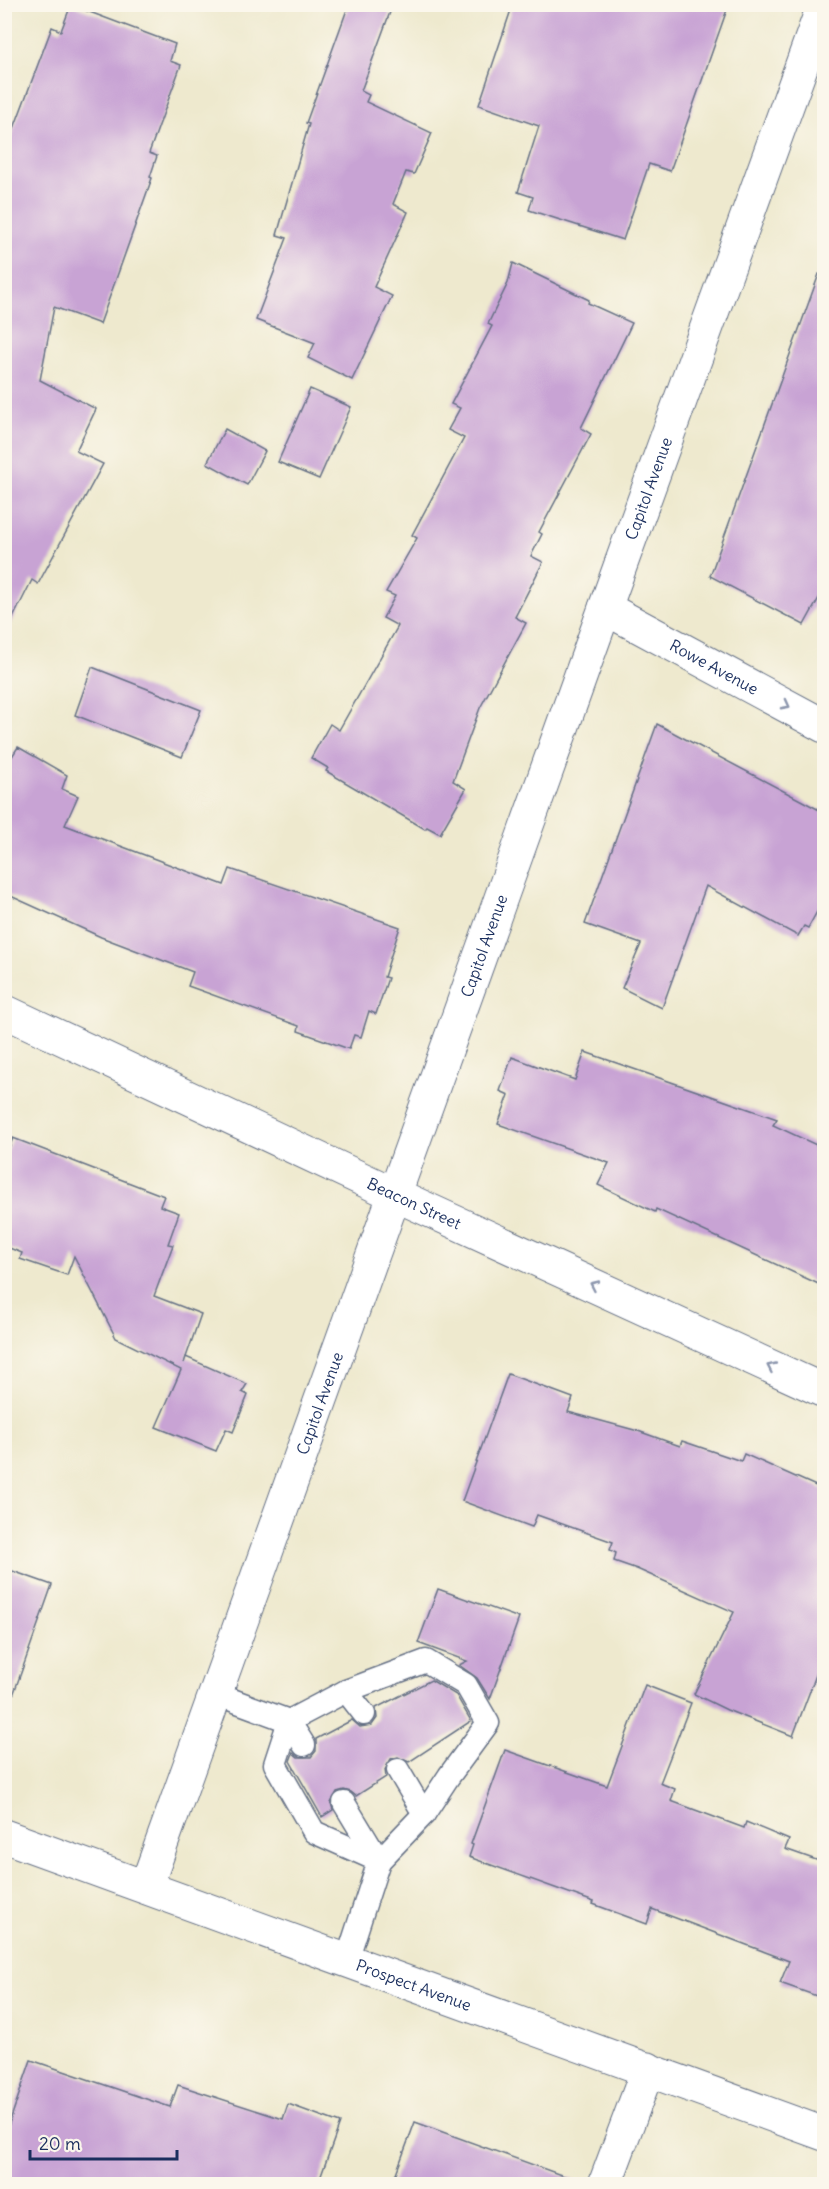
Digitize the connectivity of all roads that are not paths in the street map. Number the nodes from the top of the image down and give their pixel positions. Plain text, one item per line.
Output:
1 (821, 21) edge
2 (605, 608) junction
3 (825, 726) edge
4 (4, 1011) edge
5 (396, 1194) junction
6 (825, 1391) edge
7 (346, 1691) junction
8 (216, 1695) junction
9 (364, 1714) dead end
10 (289, 1721) junction
11 (304, 1745) dead end
12 (398, 1770) dead end
13 (344, 1803) dead end
14 (424, 1814) junction
15 (6, 1838) edge
16 (380, 1861) junction
17 (146, 1887) junction
18 (347, 1960) junction
19 (648, 2069) junction
20 (825, 2134) edge
21 (605, 2184) edge

1 - 2 main road, Capitol Avenue
2 -> 3 main road, Rowe Avenue
2 - 5 main road, Capitol Avenue
4 - 5 main road, Beacon Street
6 -> 5 main road, Beacon Street
5 - 8 main road, Capitol Avenue
7 - 9 lane
7 - 10 lane
7 - 14 lane
8 - 10 lane
8 - 17 main road, Capitol Avenue
10 - 11 lane
10 - 16 lane
12 - 14 lane
13 - 16 lane
14 - 16 lane
15 - 17 main road, Prospect Avenue
16 - 18 lane
17 - 18 main road, Prospect Avenue
18 - 19 main road, Prospect Avenue
19 - 20 main road, Prospect Avenue
19 - 21 main road

